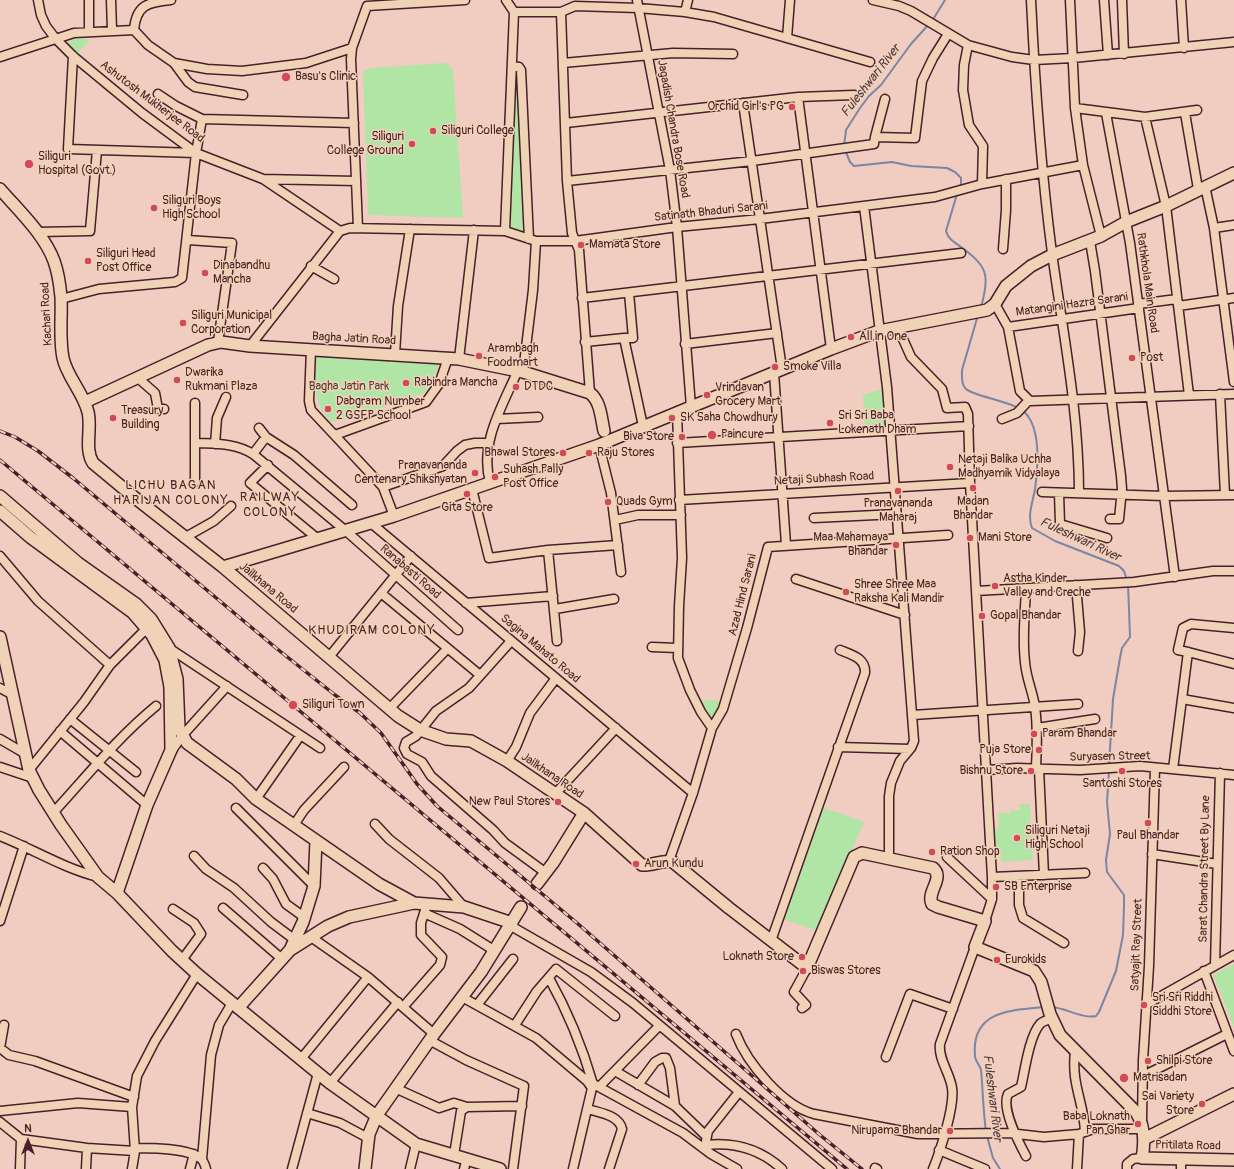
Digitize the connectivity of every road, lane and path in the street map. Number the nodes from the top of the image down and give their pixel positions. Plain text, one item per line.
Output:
1 (38, 0) edge
2 (90, 0) edge
3 (111, 0) edge
4 (171, 0) edge
5 (465, 0) edge
6 (506, 0) edge
7 (688, 0) edge
8 (790, 0) edge
9 (873, 0) edge
10 (1031, 0) edge
11 (1070, 0) edge
12 (1104, 0) edge
13 (1122, 0) edge
14 (1181, 0) edge
15 (638, 4) edge
16 (514, 12) junction
17 (561, 12) junction
18 (685, 12) junction
19 (112, 30) junction
20 (134, 30) junction
21 (89, 31) junction
22 (948, 34) junction
23 (55, 38) junction
24 (787, 38) junction
25 (1234, 42) edge
26 (968, 45) junction
27 (1234, 46) edge
28 (352, 48) junction
29 (1184, 48) junction
30 (733, 54) dead end
31 (1124, 54) junction
32 (648, 55) junction
33 (1108, 55) junction
34 (73, 56) junction
35 (0, 57) edge
36 (1073, 58) junction
37 (1034, 60) junction
38 (870, 62) dead end
39 (174, 63) junction
40 (563, 63) junction
41 (513, 66) junction
42 (158, 94) dead end
43 (243, 95) dead end
44 (854, 95) dead end
45 (798, 97) junction
46 (886, 99) dead end
47 (743, 103) junction
48 (1075, 108) junction
49 (1197, 110) dead end
50 (658, 113) junction
51 (1106, 113) junction
52 (1185, 113) junction
53 (1145, 117) junction
54 (202, 119) junction
55 (354, 123) junction
56 (566, 124) junction
57 (875, 137) junction
58 (97, 150) junction
59 (196, 153) junction
60 (805, 155) junction
61 (752, 161) junction
62 (1083, 164) junction
63 (670, 170) junction
64 (1042, 172) junction
65 (1234, 173) edge
66 (263, 179) junction
67 (1006, 179) junction
68 (356, 181) junction
69 (567, 181) junction
70 (982, 184) junction
71 (1202, 187) junction
72 (0, 189) edge
73 (864, 206) junction
74 (1166, 206) junction
75 (813, 213) junction
76 (760, 219) junction
77 (1126, 222) junction
78 (1234, 225) edge
79 (677, 227) junction
80 (358, 228) junction
81 (1214, 228) junction
82 (410, 229) junction
83 (474, 230) junction
84 (340, 231) junction
85 (505, 231) junction
86 (37, 232) junction
87 (1101, 236) junction
88 (188, 240) junction
89 (532, 240) junction
90 (575, 241) junction
91 (1090, 241) junction
92 (1003, 248) dead end
93 (961, 253) dead end
94 (1052, 255) junction
95 (871, 265) junction
96 (311, 266) junction
97 (820, 271) junction
98 (769, 277) junction
99 (334, 279) dead end
100 (681, 287) junction
101 (629, 293) junction
102 (582, 298) junction
103 (1234, 298) edge
104 (61, 299) junction
105 (1222, 300) junction
106 (1178, 302) junction
107 (1138, 306) junction
108 (991, 307) junction
109 (1100, 313) junction
110 (1062, 318) junction
111 (1008, 327) junction
112 (898, 328) junction
113 (880, 331) junction
114 (777, 333) junction
115 (624, 338) junction
116 (218, 342) junction
117 (585, 342) junction
118 (685, 344) junction
119 (250, 346) junction
120 (311, 349) junction
121 (831, 349) junction
122 (395, 354) junction
123 (454, 358) junction
124 (520, 371) junction
125 (778, 371) junction
126 (138, 378) junction
127 (1234, 382) edge
128 (590, 393) junction
129 (1189, 394) junction
130 (1220, 394) junction
131 (1234, 394) edge
132 (1150, 395) junction
133 (226, 397) dead end
134 (1111, 398) junction
135 (1073, 400) junction
136 (85, 402) junction
137 (195, 403) dead end
138 (1024, 405) junction
139 (691, 407) junction
140 (164, 409) dead end
141 (677, 412) junction
142 (538, 417) dead end
143 (497, 419) junction
144 (1002, 419) dead end
145 (643, 426) junction
146 (969, 426) junction
147 (258, 428) dead end
148 (604, 431) junction
149 (891, 431) junction
150 (266, 436) junction
151 (335, 436) junction
152 (618, 436) junction
153 (778, 436) junction
154 (677, 442) junction
155 (196, 443) junction
156 (488, 443) junction
157 (215, 444) junction
158 (598, 445) junction
159 (253, 454) junction
160 (268, 465) junction
161 (195, 482) dead end
162 (490, 482) junction
163 (970, 483) junction
164 (383, 487) junction
165 (895, 487) junction
166 (472, 489) junction
167 (1042, 492) dead end
168 (1059, 493) junction
169 (1079, 493) junction
170 (783, 494) junction
171 (1120, 495) junction
172 (1225, 495) junction
173 (1234, 495) edge
174 (0, 496) edge
175 (1164, 496) junction
176 (679, 500) junction
177 (352, 505) dead end
178 (231, 506) dead end
179 (0, 511) edge
180 (897, 514) junction
181 (681, 515) junction
182 (394, 516) junction
183 (814, 518) dead end
184 (1110, 519) dead end
185 (615, 520) junction
186 (371, 523) junction
187 (346, 531) junction
188 (948, 535) dead end
189 (184, 538) junction
190 (900, 538) junction
191 (1107, 538) dead end
192 (318, 539) junction
193 (618, 545) junction
194 (786, 545) junction
195 (548, 550) junction
196 (0, 556) edge
197 (411, 556) junction
198 (223, 568) junction
199 (1234, 571) edge
200 (621, 572) dead end
201 (396, 575) junction
202 (1176, 577) junction
203 (796, 579) dead end
204 (1076, 585) junction
205 (1026, 589) junction
206 (976, 592) junction
207 (381, 593) junction
208 (554, 596) junction
209 (614, 599) dead end
210 (466, 603) junction
211 (555, 609) junction
212 (905, 615) junction
213 (1234, 628) edge
214 (146, 630) dead end
215 (458, 630) dead end
216 (0, 636) edge
217 (511, 640) junction
218 (557, 641) dead end
219 (652, 647) dead end
220 (169, 648) junction
221 (677, 648) junction
222 (447, 649) junction
223 (840, 650) dead end
224 (1078, 651) dead end
225 (1188, 652) junction
226 (330, 657) junction
227 (1234, 664) edge
228 (110, 665) junction
229 (480, 675) junction
230 (556, 678) junction
231 (227, 686) junction
232 (0, 688) edge
233 (13, 695) junction
234 (1182, 699) junction
235 (1078, 704) dead end
236 (156, 706) dead end
237 (390, 708) junction
238 (1035, 708) junction
239 (1234, 708) edge
240 (982, 711) junction
241 (913, 715) junction
242 (70, 719) junction
243 (1095, 719) dead end
244 (616, 728) junction
245 (712, 728) junction
246 (1037, 728) junction
247 (420, 730) junction
248 (60, 731) junction
249 (300, 736) junction
250 (177, 738) junction
251 (0, 739) edge
252 (838, 747) junction
253 (320, 748) dead end
254 (109, 749) junction
255 (910, 749) junction
256 (24, 753) junction
257 (507, 761) junction
258 (97, 764) junction
259 (0, 767) edge
260 (344, 768) dead end
261 (1155, 768) junction
262 (1038, 769) junction
263 (1174, 769) junction
264 (987, 770) junction
265 (136, 772) dead end
266 (1220, 773) junction
267 (31, 774) junction
268 (1234, 775) edge
269 (693, 793) junction
270 (556, 794) junction
271 (256, 799) junction
272 (147, 805) junction
273 (236, 808) dead end
274 (53, 813) junction
275 (584, 813) junction
276 (376, 824) dead end
277 (294, 825) junction
278 (0, 836) edge
279 (316, 841) junction
280 (24, 846) junction
281 (1152, 854) junction
282 (194, 856) dead end
283 (947, 857) dead end
284 (889, 858) junction
285 (669, 861) junction
286 (1217, 864) junction
287 (263, 868) dead end
288 (1085, 873) dead end
289 (546, 874) junction
290 (1044, 875) junction
291 (1019, 876) junction
292 (98, 877) junction
293 (992, 877) junction
294 (537, 884) dead end
295 (314, 886) junction
296 (117, 892) junction
297 (992, 898) junction
298 (414, 903) junction
299 (464, 907) junction
300 (521, 907) dead end
301 (223, 908) dead end
302 (425, 909) junction
303 (173, 910) dead end
304 (304, 917) junction
305 (0, 921) edge
306 (985, 921) junction
307 (511, 925) junction
308 (311, 937) junction
309 (295, 940) junction
310 (771, 941) junction
311 (1064, 943) dead end
312 (975, 947) junction
313 (290, 950) junction
314 (495, 951) junction
315 (1234, 955) edge
316 (282, 959) junction
317 (513, 959) dead end
318 (182, 960) junction
319 (1215, 965) junction
320 (807, 968) junction
321 (1204, 971) junction
322 (197, 974) junction
323 (368, 977) junction
324 (549, 978) junction
325 (462, 997) junction
326 (401, 1004) junction
327 (1146, 1004) junction
328 (235, 1005) junction
329 (478, 1005) junction
330 (802, 1008) dead end
331 (952, 1009) junction
332 (615, 1016) dead end
333 (1051, 1017) junction
334 (4, 1025) dead end
335 (515, 1025) junction
336 (658, 1027) junction
337 (736, 1034) dead end
338 (1227, 1034) junction
339 (432, 1037) junction
340 (1234, 1051) edge
341 (1075, 1052) junction
342 (886, 1057) dead end
343 (301, 1059) junction
344 (615, 1071) junction
345 (318, 1073) junction
346 (1143, 1076) junction
347 (330, 1083) junction
348 (593, 1084) junction
349 (638, 1085) junction
350 (395, 1088) junction
351 (739, 1092) junction
352 (1232, 1096) edge
353 (134, 1097) junction
354 (522, 1106) junction
355 (676, 1106) junction
356 (467, 1107) junction
357 (132, 1108) junction
358 (588, 1109) junction
359 (0, 1111) edge
360 (307, 1113) junction
361 (377, 1115) junction
362 (0, 1122) edge
363 (1143, 1130) junction
364 (1082, 1133) junction
365 (1016, 1134) junction
366 (944, 1135) junction
367 (706, 1136) junction
368 (368, 1138) junction
369 (21, 1139) junction
370 (416, 1144) junction
371 (707, 1145) junction
372 (87, 1148) junction
373 (135, 1149) junction
374 (939, 1150) junction
375 (194, 1154) junction
376 (711, 1154) junction
377 (454, 1155) junction
378 (1026, 1156) dead end
379 (467, 1158) junction
380 (1142, 1158) junction
381 (202, 1159) junction
382 (1234, 1160) edge
383 (1181, 1164) edge
384 (20, 1169) edge
385 (86, 1169) edge
386 (132, 1169) edge
387 (190, 1169) edge
388 (206, 1169) edge
389 (292, 1169) edge
390 (366, 1169) edge
391 (410, 1169) edge
392 (464, 1169) edge
393 (498, 1169) edge
394 (513, 1169) edge
395 (574, 1169) edge
396 (609, 1169) edge
397 (737, 1169) edge
398 (782, 1169) edge
399 (832, 1169) edge
400 (933, 1169) edge
401 (985, 1169) edge
402 (1077, 1169) edge
403 (1127, 1169) edge

1 - 23 street, Ashutosh Mukherjee Road
2 - 21 street
3 - 19 street
4 - 20 street
5 - 28 street
6 - 16 street
7 - 18 street
8 - 24 street
9 - 22 street
10 - 37 street
11 - 36 street
12 - 33 street
13 - 31 street
14 - 29 street
15 - 17 street
15 - 18 street
15 - 32 street, Jagadish Chandra Bose Road
16 - 17 street
16 - 41 street
17 - 40 street
18 - 24 street
19 - 20 street
19 - 21 street
20 - 39 street
21 - 23 street
22 - 26 street
22 - 57 street
23 - 34 street, Ashutosh Mukherjee Road
23 - 35 street
24 - 38 street
25 - 27 street
25 - 29 street
26 - 37 street
26 - 70 street
28 - 39 street
28 - 55 street
29 - 31 street
30 - 32 street
31 - 33 street
32 - 40 street
32 - 50 street, Jagadish Chandra Bose Road
33 - 36 street
34 - 58 street
34 - 59 street, Ashutosh Mukherjee Road
36 - 37 street
36 - 48 street
37 - 64 street
39 - 43 street
40 - 56 street
41 - 85 street
41 - 89 street
42 - 54 street
44 - 45 street
45 - 47 street
45 - 60 street
46 - 57 street
47 - 50 street
47 - 61 street
48 - 51 street
48 - 62 street
49 - 52 street
50 - 56 street
50 - 63 street, Jagadish Chandra Bose Road
51 - 53 street
51 - 77 street, Rathkhola Main Road
52 - 53 street
52 - 71 street
53 - 74 street
54 - 55 street
54 - 59 street
55 - 68 street
56 - 69 street
57 - 60 street
58 - 59 street
58 - 86 street
59 - 66 street, Ashutosh Mukherjee Road
59 - 88 street
60 - 61 street
60 - 75 street
61 - 63 street
61 - 76 street
62 - 64 street, Satinath Bhaduri Sarani
62 - 87 street
63 - 69 street
63 - 79 street, Jagadish Chandra Bose Road
64 - 67 street, Satinath Bhaduri Sarani
64 - 94 street
65 - 71 street
66 - 68 street
66 - 84 street, Ashutosh Mukherjee Road
67 - 70 street, Satinath Bhaduri Sarani
67 - 92 street
68 - 80 street
69 - 90 street
70 - 73 street, Satinath Bhaduri Sarani
71 - 74 street
71 - 81 street
72 - 86 street, Kachari Road
73 - 75 street, Satinath Bhaduri Sarani
73 - 95 street
74 - 77 street
74 - 106 street
75 - 76 street, Satinath Bhaduri Sarani
75 - 97 street
76 - 79 street, Satinath Bhaduri Sarani
76 - 98 street
77 - 87 street
77 - 107 street, Rathkhola Main Road
78 - 81 street
79 - 90 street, Satinath Bhaduri Sarani
79 - 100 street, Jagadish Chandra Bose Road
80 - 82 street, Satinath Bhaduri Sarani
80 - 84 street, Satinath Bhaduri Sarani
81 - 105 street
82 - 83 street, Satinath Bhaduri Sarani
82 - 122 street
83 - 85 street, Satinath Bhaduri Sarani
83 - 123 street
84 - 96 street
85 - 89 street, Satinath Bhaduri Sarani
86 - 104 street, Kachari Road
87 - 91 street
88 - 104 street
88 - 116 street
89 - 90 street, Satinath Bhaduri Sarani
89 - 124 street
90 - 102 street
91 - 94 street
91 - 109 street
93 - 95 street
94 - 108 street
94 - 110 street
95 - 97 street
95 - 113 street
96 - 99 street
96 - 119 street
97 - 98 street
97 - 121 street
98 - 100 street
98 - 114 street
100 - 101 street
100 - 118 street, Jagadish Chandra Bose Road
101 - 102 street
101 - 115 street
102 - 117 street
103 - 105 street, Matangini Hazra Sarani
104 - 136 street, Kachari Road
105 - 106 street, Matangini Hazra Sarani
105 - 127 street
106 - 107 street, Matangini Hazra Sarani
106 - 129 street
107 - 109 street, Matangini Hazra Sarani
107 - 132 street, Rathkhola Main Road
108 - 111 street
108 - 112 street
109 - 110 street, Matangini Hazra Sarani
109 - 134 street
110 - 111 street, Matangini Hazra Sarani
110 - 135 street
111 - 138 street
112 - 113 street
112 - 146 street
113 - 121 street
113 - 149 street
114 - 118 street
114 - 125 street
115 - 117 street
115 - 145 street
116 - 119 street, Bagha Jatin Road
116 - 126 street, Bagha Jatin Road
117 - 128 street
118 - 139 street, Jagadish Chandra Bose Road
119 - 120 street, Bagha Jatin Road
120 - 122 street, Bagha Jatin Road
120 - 151 street
121 - 125 street
122 - 123 street, Bagha Jatin Road
123 - 124 street, Bagha Jatin Road
123 - 151 street
124 - 128 street, Bagha Jatin Road
124 - 143 street
125 - 139 street
125 - 153 street
126 - 136 street, Bagha Jatin Road
126 - 140 street
128 - 148 street
129 - 130 street
129 - 132 street
130 - 131 street
130 - 172 street
132 - 134 street
132 - 175 street, Rathkhola Main Road
133 - 157 street
134 - 135 street
134 - 171 street
135 - 138 street
135 - 169 street
136 - 189 street, Jailkhana Road
137 - 155 street
138 - 144 street
139 - 141 street
141 - 145 street
141 - 154 street
142 - 143 street
143 - 156 street
145 - 152 street
146 - 149 street
146 - 163 street
147 - 150 street
148 - 152 street
148 - 158 street
149 - 153 street
149 - 165 street
150 - 159 street
150 - 177 street
151 - 164 street
152 - 158 street
153 - 154 street
153 - 170 street
154 - 176 street
155 - 157 street, Ranabasti Road
155 - 161 street
156 - 162 street
156 - 164 street
157 - 159 street, Ranabasti Road
158 - 162 street
158 - 185 street
159 - 160 street, Ranabasti Road
160 - 187 street, Ranabasti Road
160 - 192 street
162 - 166 street
163 - 165 street, Netaji Subhash Road
163 - 206 street
164 - 182 street
165 - 170 street, Netaji Subhash Road
165 - 180 street
166 - 182 street
166 - 195 street
167 - 168 street
168 - 169 street
168 - 191 street
169 - 171 street
170 - 176 street, Netaji Subhash Road
170 - 194 street
171 - 175 street
171 - 184 street
172 - 173 street
172 - 175 street
174 - 220 street
175 - 202 street, Rathkhola Main Road
176 - 181 street
178 - 189 street
179 - 250 street
180 - 183 street
180 - 190 street
181 - 185 street
181 - 221 street
182 - 186 street
185 - 193 street
186 - 187 street
186 - 197 street, Sagina Mahato Road
187 - 192 street
187 - 201 street, Ranabasti Road
188 - 190 street, Azad Hind Sarani
189 - 198 street, Jailkhana Road
190 - 194 street, Azad Hind Sarani
190 - 212 street
192 - 198 street
193 - 195 street
193 - 200 street
194 - 245 street, Azad Hind Sarani
195 - 208 street
196 - 228 street
197 - 201 street
197 - 210 street, Sagina Mahato Road
198 - 226 street, Jailkhana Road
199 - 202 street
201 - 207 street
201 - 215 street, Ranabasti Road
202 - 204 street
203 - 212 street
204 - 205 street
204 - 224 street
205 - 206 street
205 - 238 street
206 - 240 street
207 - 222 street
207 - 226 street
208 - 210 street
208 - 211 street
209 - 211 street
210 - 217 street, Sagina Mahato Road
211 - 218 street
212 - 241 street
213 - 225 street
214 - 228 street
216 - 233 street
217 - 229 street
217 - 230 street, Sagina Mahato Road
219 - 221 street
220 - 231 street
220 - 250 street
221 - 245 street
222 - 229 street
222 - 237 street
223 - 252 street
225 - 227 street
225 - 234 street
226 - 237 street, Jailkhana Road
228 - 242 street
229 - 247 street
230 - 244 street, Sagina Mahato Road
230 - 257 street
231 - 249 street
231 - 250 street
232 - 233 street
233 - 256 street
234 - 239 street
234 - 263 street
235 - 238 street
236 - 254 street
237 - 247 street, Jailkhana Road
238 - 240 street
238 - 246 street
240 - 241 street
240 - 264 street
241 - 255 street
242 - 248 street
242 - 254 street
243 - 246 street
244 - 269 street, Sagina Mahato Road
244 - 270 street
245 - 269 street
246 - 262 street
247 - 257 street, Jailkhana Road
247 - 289 street
248 - 258 street
248 - 267 street
249 - 253 street
249 - 271 street
250 - 271 street
250 - 272 street
251 - 256 street
252 - 255 street
252 - 310 street
254 - 258 street
254 - 265 street
255 - 284 street
256 - 267 street
257 - 270 street, Jailkhana Road
258 - 272 street
258 - 274 street
259 - 267 street
260 - 277 street
261 - 262 street, Suryasen Street
261 - 263 street, Suryasen Street
261 - 281 street, Satyajit Ray Street
262 - 264 street, Suryasen Street
262 - 290 street
263 - 266 street, Suryasen Street
264 - 293 street
266 - 268 street, Suryasen Street
266 - 286 street, Sarat Chandra Street By Lane
267 - 274 street
269 - 285 street
270 - 275 street, Jailkhana Road
271 - 277 street
272 - 296 street
273 - 295 street
274 - 292 street
275 - 285 street, Jailkhana Road
275 - 289 street
276 - 299 street
277 - 279 street
278 - 280 street
279 - 295 street
279 - 298 street
280 - 292 street
280 - 305 street
281 - 286 street
281 - 327 street, Satyajit Ray Street
282 - 309 street
283 - 297 street
284 - 306 street
284 - 320 street
285 - 310 street
286 - 319 street, Sarat Chandra Street By Lane
287 - 304 street
288 - 290 street
289 - 294 street
290 - 291 street
291 - 293 street
291 - 311 street
292 - 296 street
293 - 297 street
295 - 304 street
296 - 318 street
297 - 306 street
298 - 302 street
298 - 308 street
299 - 302 street
299 - 307 street
300 - 307 street
301 - 316 street
302 - 314 street
302 - 326 street
303 - 318 street
304 - 309 street
306 - 312 street
307 - 314 street
307 - 336 street
308 - 313 street
308 - 323 street
309 - 313 street
310 - 320 street
312 - 331 street
312 - 333 street
313 - 316 street
314 - 325 street
315 - 319 street
316 - 328 street
317 - 329 street
318 - 322 street
319 - 321 street
320 - 330 street
321 - 327 street
321 - 338 street
322 - 328 street
322 - 353 street
323 - 326 street
323 - 343 street
324 - 332 street
324 - 335 street
324 - 348 street
325 - 329 street
325 - 339 street
326 - 339 street
326 - 347 street
327 - 346 street, Satyajit Ray Street
328 - 343 street
328 - 381 street
329 - 335 street
331 - 342 street
331 - 366 street
333 - 341 street
333 - 365 street
334 - 353 street
335 - 348 street
336 - 344 street
336 - 351 street
337 - 366 street
338 - 340 street
338 - 346 street
339 - 350 street
339 - 354 street
341 - 363 street
341 - 364 street
343 - 345 street
344 - 348 street
344 - 349 street
345 - 347 street
345 - 360 street
346 - 363 street, Satyajit Ray Street
347 - 361 street
348 - 358 street
348 - 376 street
349 - 355 street
349 - 355 street
350 - 356 street
350 - 361 street
351 - 367 street
351 - 399 street
352 - 363 street
353 - 357 street
354 - 356 street
354 - 394 street
355 - 367 street
356 - 377 street
357 - 359 street
357 - 373 street
358 - 395 street
358 - 396 street
360 - 368 street
360 - 389 street
361 - 368 street
361 - 370 street
362 - 369 street
363 - 364 street
363 - 380 street
364 - 365 street
364 - 402 street
365 - 366 street
365 - 378 street
366 - 374 street
367 - 371 street
368 - 390 street
369 - 372 street
369 - 384 street
370 - 377 street
370 - 391 street
371 - 376 street
371 - 398 street
372 - 373 street
372 - 385 street
373 - 375 street
373 - 386 street
374 - 400 street
374 - 401 street
375 - 381 street
375 - 387 street
376 - 397 street
377 - 379 street
379 - 392 street
379 - 393 street
380 - 383 street, Pritilata Road
380 - 403 street
381 - 388 street
382 - 383 street, Pritilata Road

